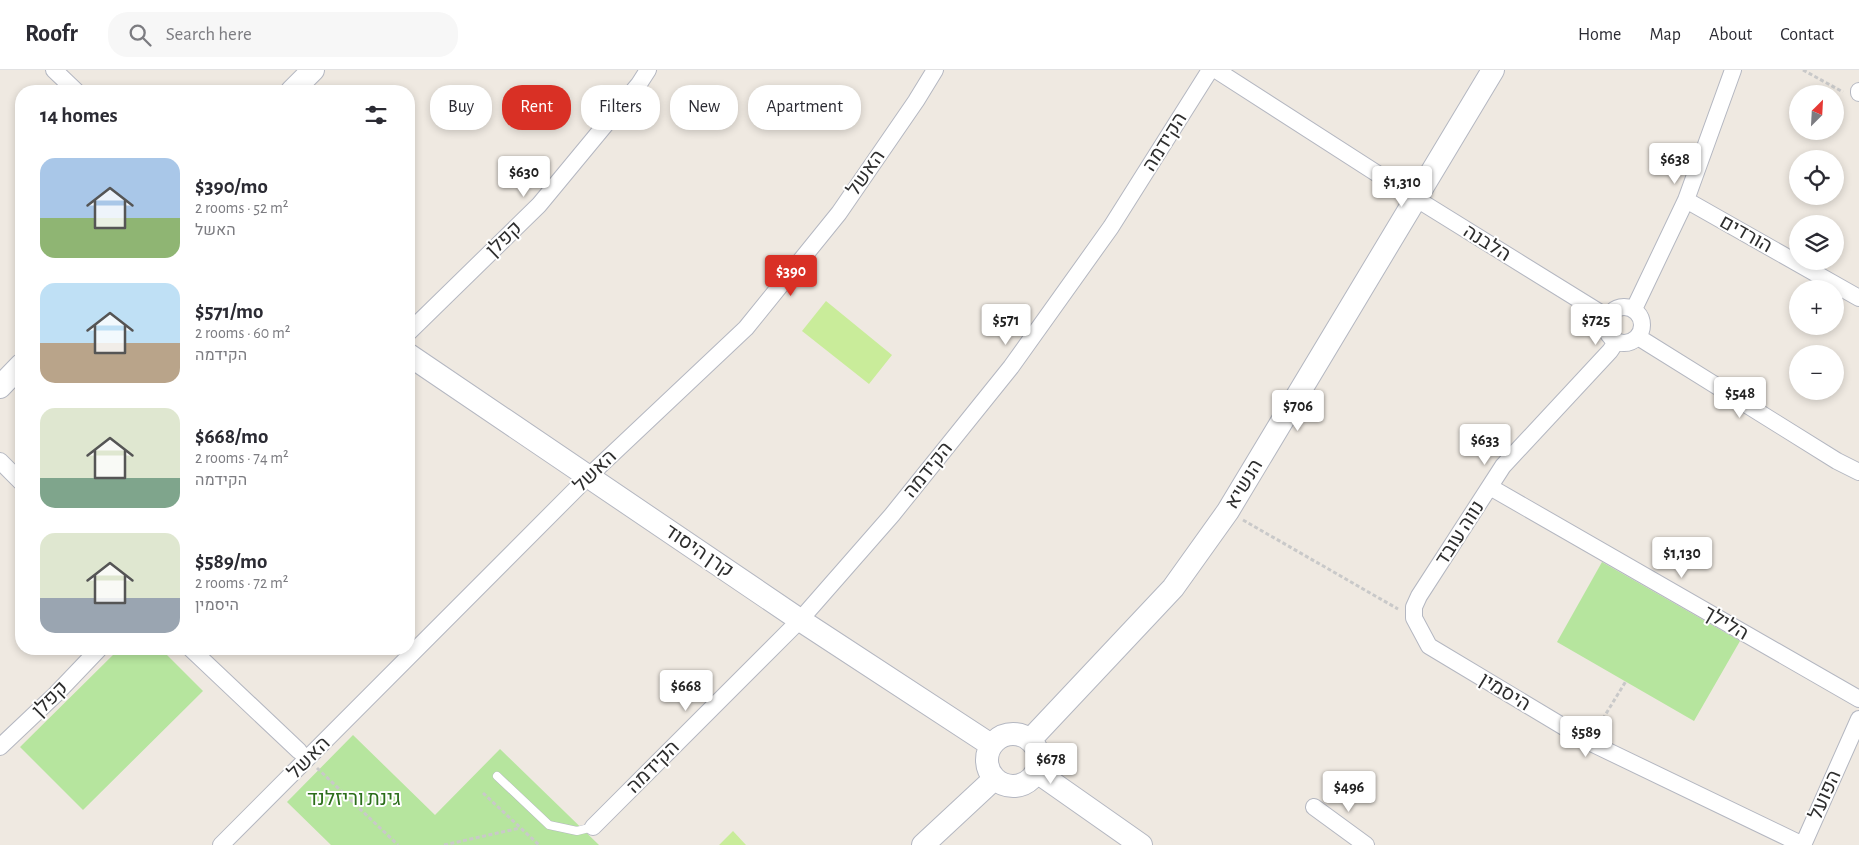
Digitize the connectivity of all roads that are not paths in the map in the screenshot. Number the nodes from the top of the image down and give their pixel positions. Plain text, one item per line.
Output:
1 (54, 70) edge
2 (313, 70) edge
3 (648, 70) edge
4 (935, 70) edge
5 (1210, 70) edge
6 (1216, 70) edge
7 (1493, 70) edge
8 (1734, 70) edge
9 (70, 85) edge
10 (298, 85) edge
11 (1415, 198) junction
12 (1686, 200) junction
13 (1859, 298) edge
14 (1634, 310) junction
15 (1607, 318) junction
16 (415, 326) edge
17 (1638, 337) junction
18 (1616, 342) junction
19 (415, 359) edge
20 (15, 371) edge
21 (0, 387) edge
22 (0, 461) edge
23 (1859, 472) edge
24 (15, 476) edge
25 (589, 476) junction
26 (1490, 487) junction
27 (1414, 618) joint
28 (800, 620) junction
29 (415, 646) edge
30 (94, 655) edge
31 (197, 655) edge
32 (406, 655) edge
33 (1859, 699) edge
34 (1859, 719) edge
35 (1030, 740) junction
36 (991, 746) junction
37 (0, 748) edge
38 (303, 755) junction
39 (1037, 772) junction
40 (497, 776) dead end
41 (994, 779) junction
42 (1314, 807) dead end
43 (593, 826) joint
44 (221, 845) edge
45 (922, 845) edge
46 (1141, 845) edge
47 (1366, 845) edge
48 (1803, 845) edge

1 - 9 street
2 - 10 street
3 - 16 street, קפלן
4 - 25 street, האשל
5 - 28 street, הקידמה
6 - 11 street, הלבנה
7 - 11 street, הנשיא
8 - 12 street
11 - 15 street, הלבנה
11 - 35 street, הנשיא
12 - 13 street, הורדים
12 - 14 street
14 - 15 street
14 - 17 street
15 - 18 street
17 - 18 street
17 - 23 street
18 - 26 street, נווה עובד
19 - 25 street, קרן היסוד
20 - 21 street
22 - 24 street
25 - 28 street, קרן היסוד
25 - 29 street, האשל
26 - 27 street, נווה עובד
26 - 33 street, הלילך
27 - 48 street, היסמין
28 - 36 street, קרן היסוד
28 - 43 street, הקידמה
30 - 37 street, קפלן
31 - 38 street
32 - 38 street, האשל
34 - 48 street, הפועל
35 - 36 street
35 - 39 street
36 - 41 street
38 - 44 street, האשל
39 - 41 street
39 - 46 street
40 - 43 lane
41 - 45 street
42 - 47 street

